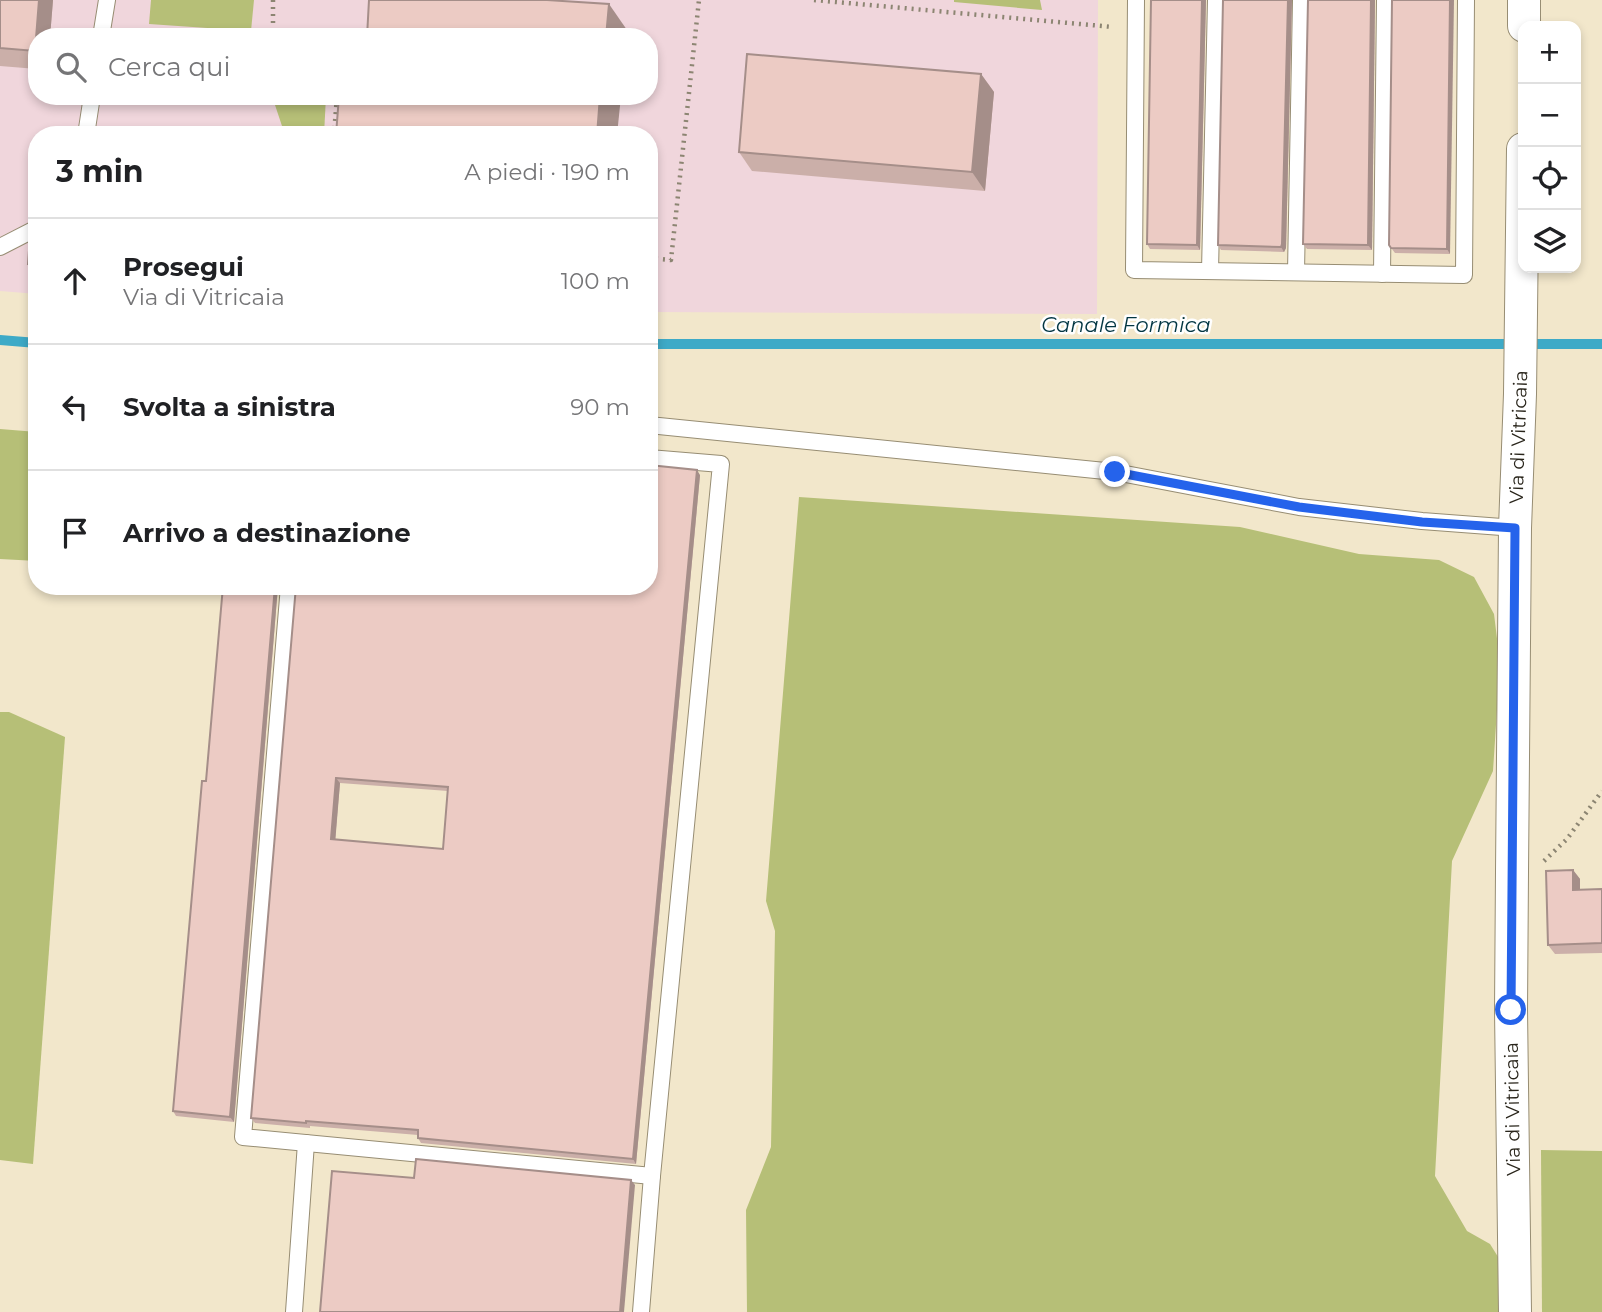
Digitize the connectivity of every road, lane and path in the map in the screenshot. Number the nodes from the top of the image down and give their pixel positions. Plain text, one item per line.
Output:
1 (107, 0) edge
2 (273, 0) edge
3 (699, 0) edge
4 (814, 0) edge
5 (1136, 0) edge
6 (1216, 0) edge
7 (1301, 0) edge
8 (1385, 0) edge
9 (1466, 0) edge
10 (1524, 0) edge
11 (1524, 21) edge
12 (1098, 25) dead end
13 (102, 28) edge
14 (273, 28) edge
15 (91, 105) edge
16 (336, 105) edge
17 (87, 126) edge
18 (335, 126) edge
19 (1523, 210) edge
20 (28, 233) edge
21 (0, 247) edge
22 (658, 259) edge
23 (1210, 271) junction
24 (1296, 272) junction
25 (1382, 274) junction
26 (658, 426) edge
27 (658, 459) edge
28 (1515, 528) junction
29 (288, 595) edge
30 (1602, 791) edge
31 (1541, 863) dead end
32 (306, 1143) junction
33 (652, 1176) junction
34 (294, 1312) edge
35 (640, 1312) edge
36 (1515, 1312) edge

1 - 13 lane
2 - 14 path
3 - 22 path
4 - 12 path
5 - 23 lane
6 - 23 lane
7 - 24 lane
8 - 25 lane
9 - 25 lane
10 - 11 street
15 - 17 lane
16 - 18 path
19 - 28 street, Via di Vitricaia
20 - 21 lane
23 - 24 lane
24 - 25 lane
26 - 28 lane
27 - 33 lane
28 - 36 street, Via di Vitricaia
29 - 32 lane
30 - 31 path
32 - 33 lane
32 - 34 lane
33 - 35 lane

